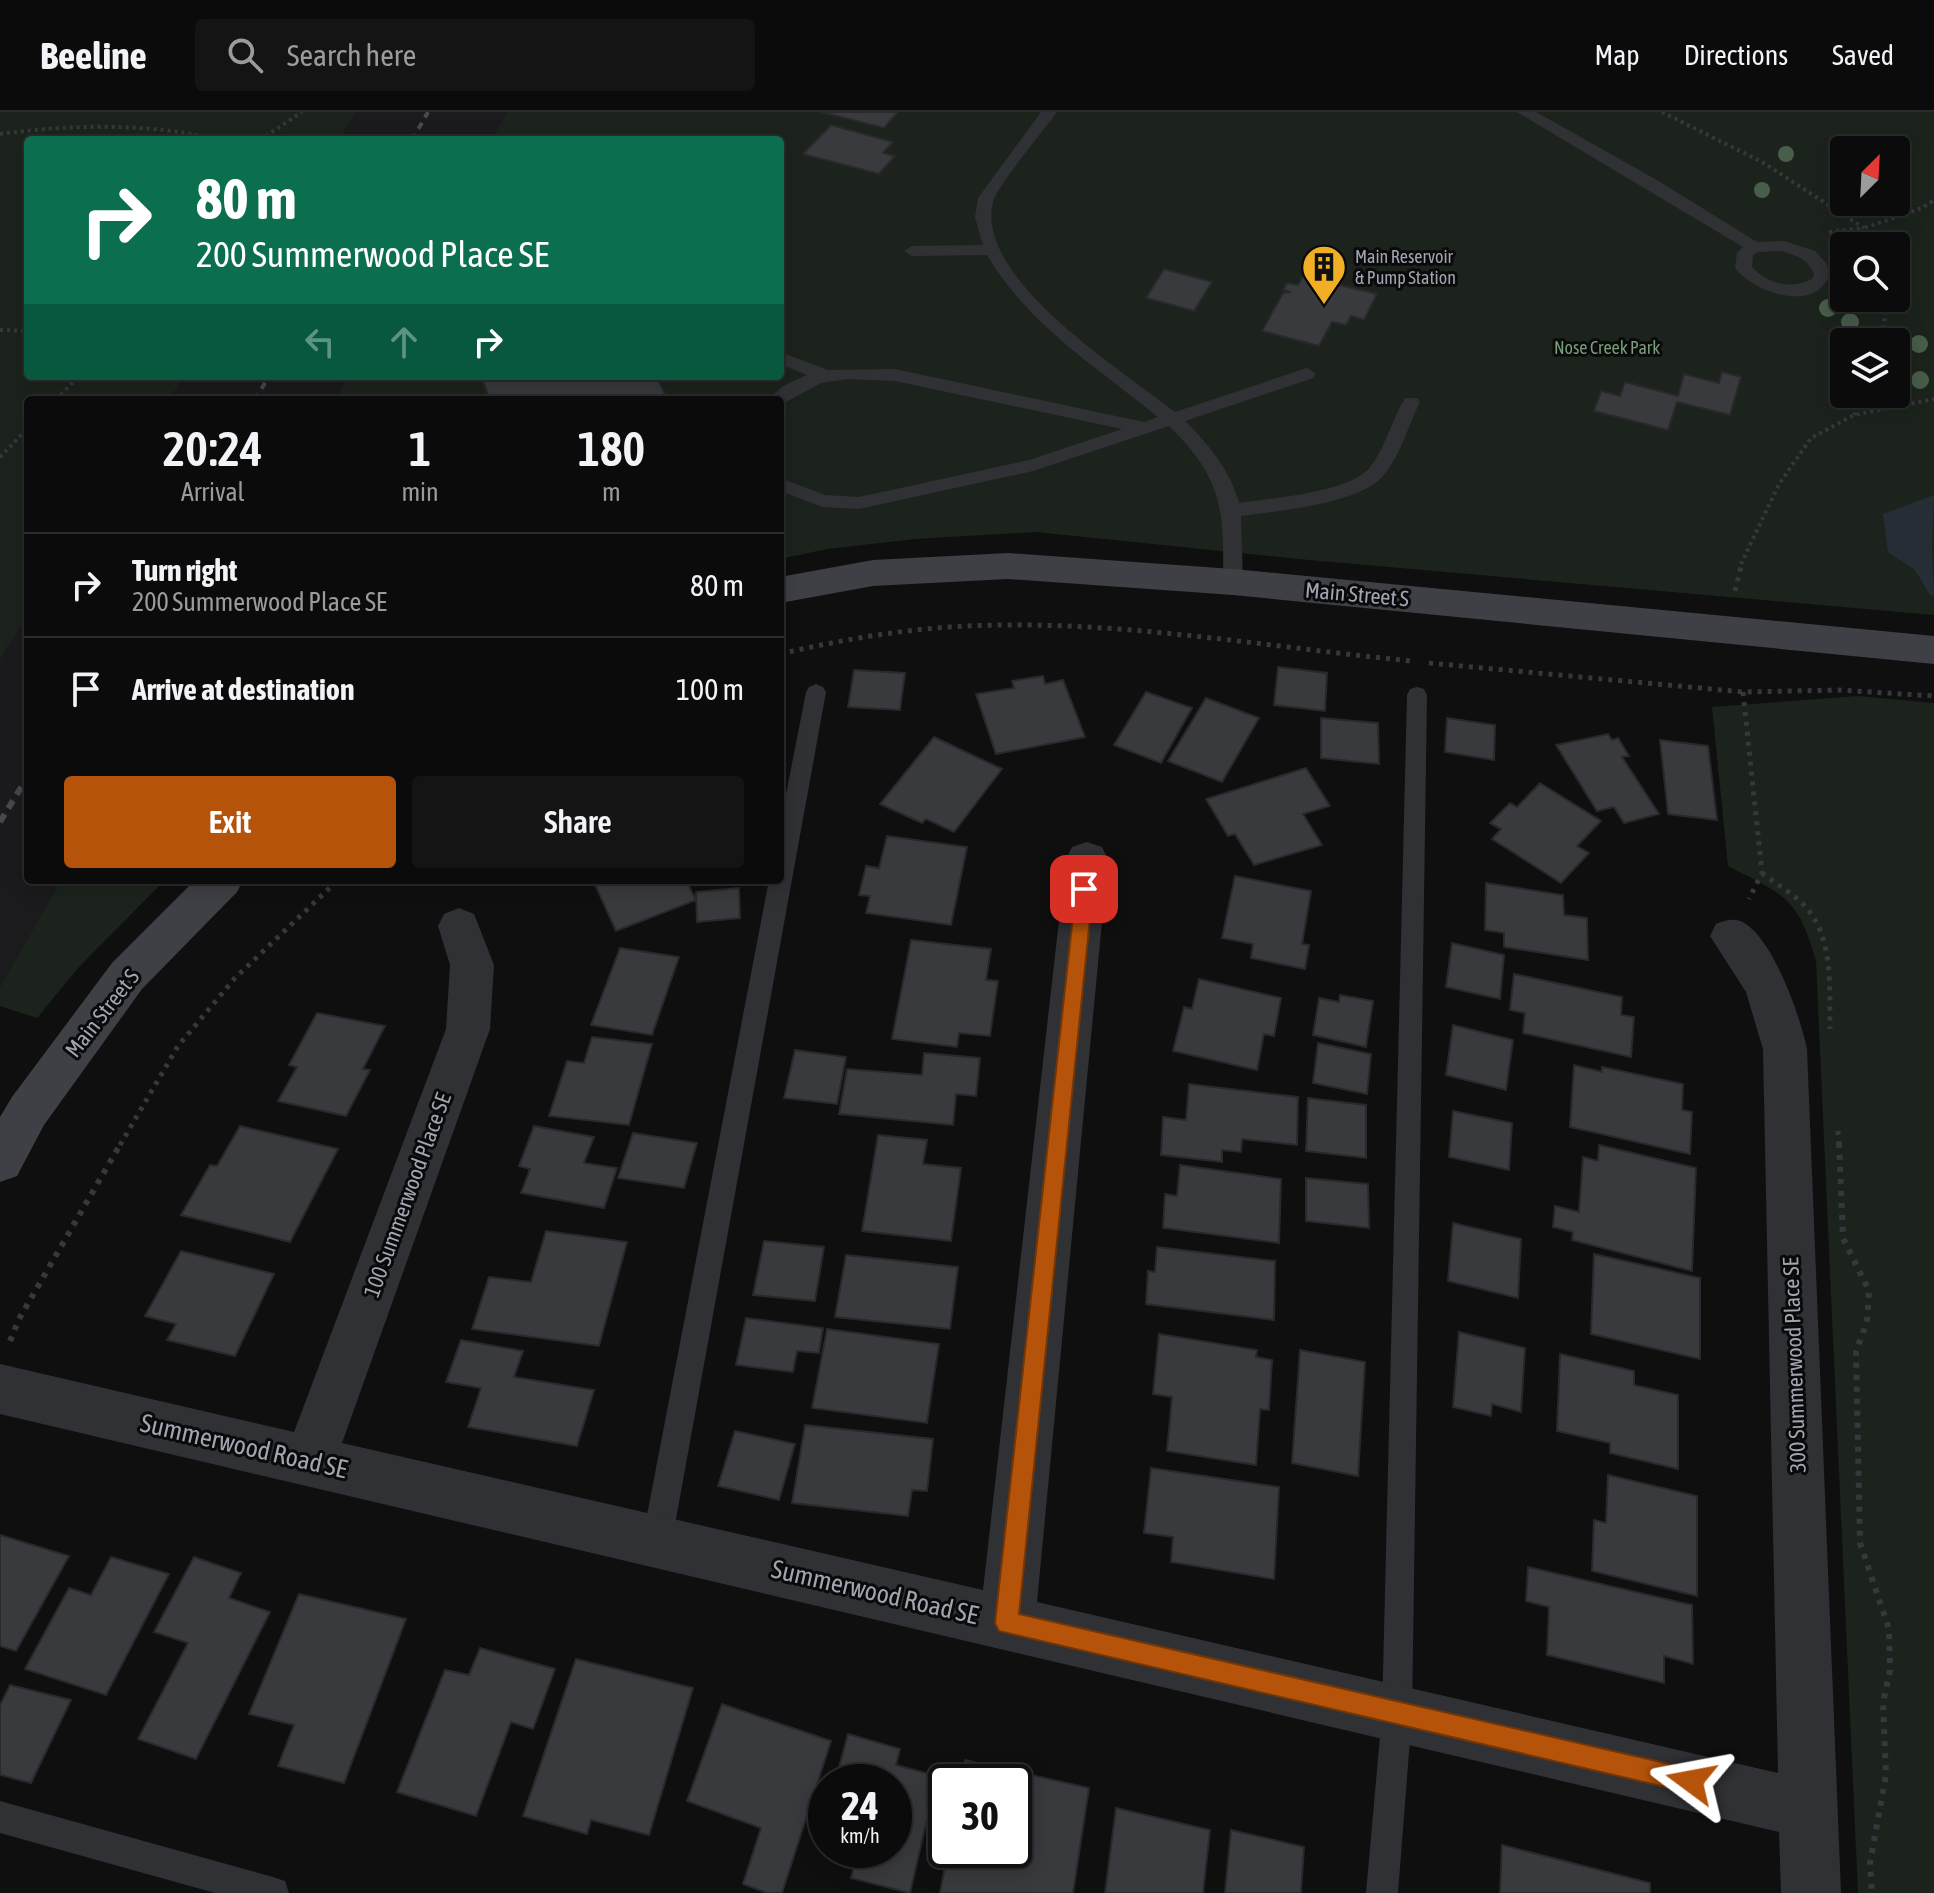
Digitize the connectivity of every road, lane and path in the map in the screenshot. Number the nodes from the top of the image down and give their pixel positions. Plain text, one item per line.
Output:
1 (302, 112) edge
2 (1049, 112) edge
3 (1525, 112) edge
4 (1662, 112) edge
5 (0, 134) edge
6 (202, 136) edge
7 (266, 136) edge
8 (1934, 200) edge
9 (1864, 228) junction
10 (1866, 232) edge
11 (1754, 247) dead end
12 (993, 250) junction
13 (912, 251) dead end
14 (0, 330) edge
15 (24, 331) edge
16 (784, 360) edge
17 (1307, 374) dead end
18 (823, 375) junction
19 (75, 380) edge
20 (60, 396) edge
21 (781, 396) edge
22 (1934, 399) edge
23 (1411, 402) dead end
24 (1857, 408) edge
25 (1854, 415) junction
26 (1171, 420) junction
27 (1145, 428) junction
28 (24, 432) edge
29 (0, 457) edge
30 (784, 486) edge
31 (1231, 511) junction
32 (1233, 582) junction
33 (784, 589) edge
34 (1735, 591) dead end
35 (1934, 650) edge
36 (784, 653) edge
37 (816, 692) dead end
38 (1743, 692) junction
39 (1417, 695) dead end
40 (1934, 696) edge
41 (1087, 859) dead end
42 (784, 863) edge
43 (1762, 873) junction
44 (218, 884) edge
45 (334, 884) edge
46 (780, 884) edge
47 (459, 926) dead end
48 (1731, 936) joint
49 (1831, 1038) dead end
50 (1837, 1126) dead end
51 (0, 1161) edge
52 (19, 1319) dead end
53 (0, 1389) edge
54 (309, 1461) junction
55 (657, 1541) junction
56 (1007, 1623) junction
57 (1397, 1714) junction
58 (1808, 1809) junction
59 (0, 1817) edge
60 (273, 1893) edge
61 (1382, 1893) edge
62 (1811, 1893) edge
63 (1872, 1893) edge

1 - 7 path
2 - 12 lane
3 - 11 lane
4 - 9 path
5 - 6 path
8 - 9 path
9 - 10 path
12 - 13 lane
12 - 26 lane
14 - 15 path
16 - 18 lane
17 - 26 lane
18 - 21 lane
18 - 27 lane
19 - 20 path
22 - 25 path
23 - 31 lane
24 - 25 path
25 - 34 path
26 - 27 lane
26 - 31 lane
27 - 30 lane
28 - 29 path
31 - 32 lane
32 - 33 main road, Main Street S
32 - 35 main road, Main Street S
36 - 38 path
37 - 42 lane
38 - 40 path
38 - 43 path
39 - 57 lane
41 - 56 street
43 - 48 path
43 - 49 path
44 - 51 main road, Main Street S
45 - 52 path
46 - 55 lane
47 - 54 street, 100 Summerwood Place SE
48 - 58 street, 300 Summerwood Place SE
50 - 63 path
53 - 54 street, Summerwood Road SE
54 - 55 street, Summerwood Road SE
55 - 56 street, Summerwood Road SE
56 - 57 street, Summerwood Road SE
57 - 58 street, Summerwood Road SE
57 - 61 lane
58 - 62 street
59 - 60 lane

